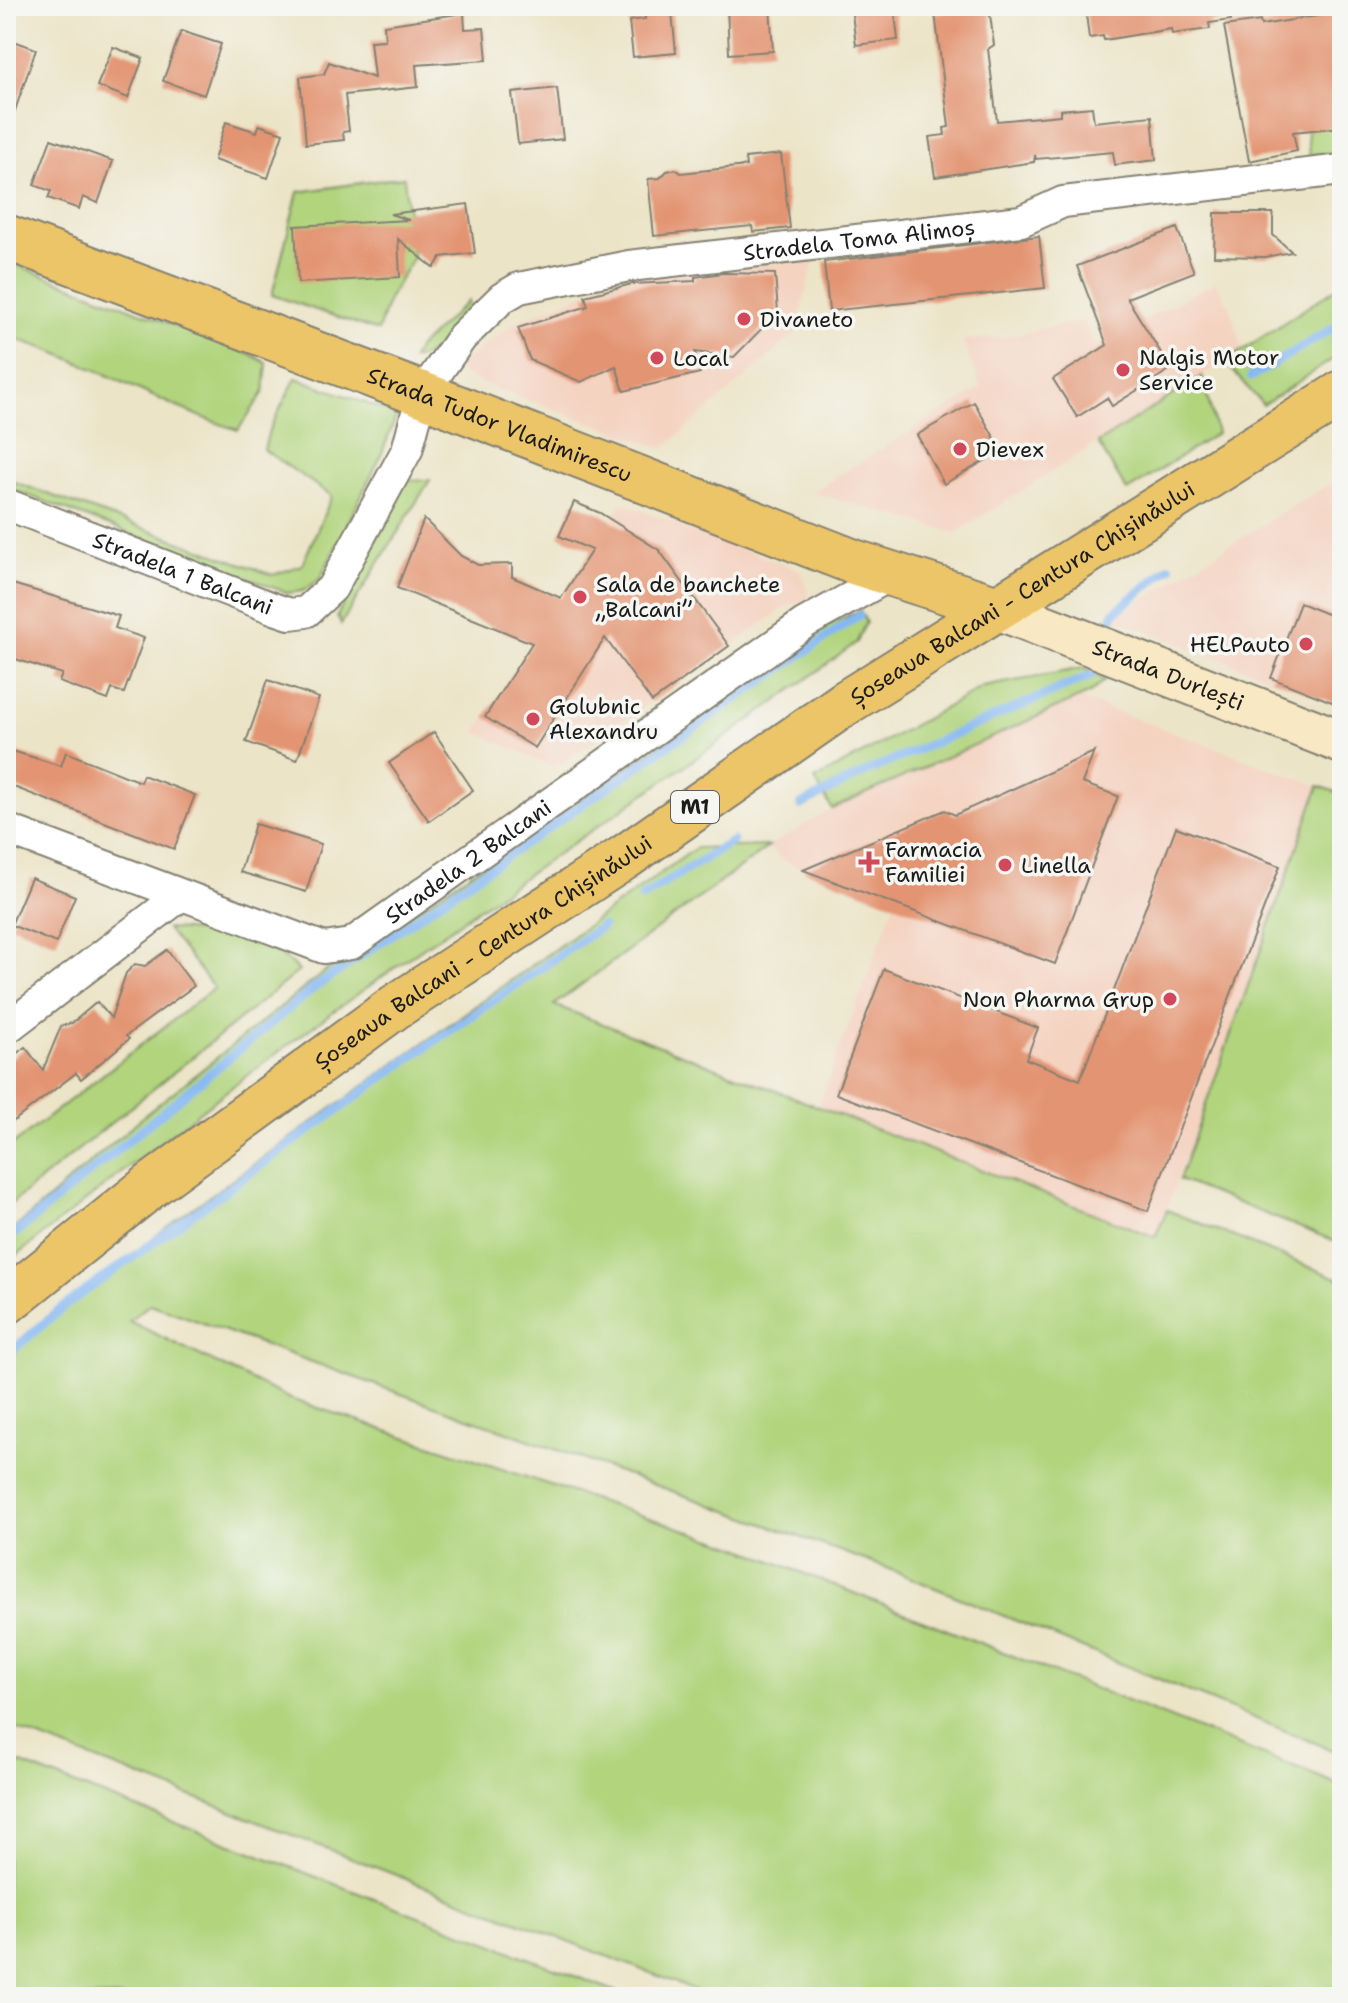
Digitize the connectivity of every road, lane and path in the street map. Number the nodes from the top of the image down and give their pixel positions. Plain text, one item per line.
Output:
1 (1342, 170) edge
2 (6, 237) edge
3 (1342, 393) edge
4 (422, 394) junction
5 (6, 504) edge
6 (891, 575) junction
7 (995, 607) junction
8 (1342, 742) edge
9 (6, 829) edge
10 (180, 896) junction
11 (6, 1029) edge
12 (6, 1302) edge

1 - 4 street, Stradela Toma Alimoș
2 - 4 main road, Strada Tudor Vladimirescu
3 - 7 main road, Șoseaua Balcani - Centura Chișinăului / M1
4 - 5 street, Stradela 1 Balcani
4 - 6 main road, Strada Tudor Vladimirescu
6 - 7 main road, Strada Tudor Vladimirescu
6 - 10 street, Stradela 2 Balcani
7 - 8 street, Strada Durlești
7 - 12 main road, Șoseaua Balcani - Centura Chișinăului / M1
9 - 10 street, Stradela 2 Balcani
10 - 11 street

